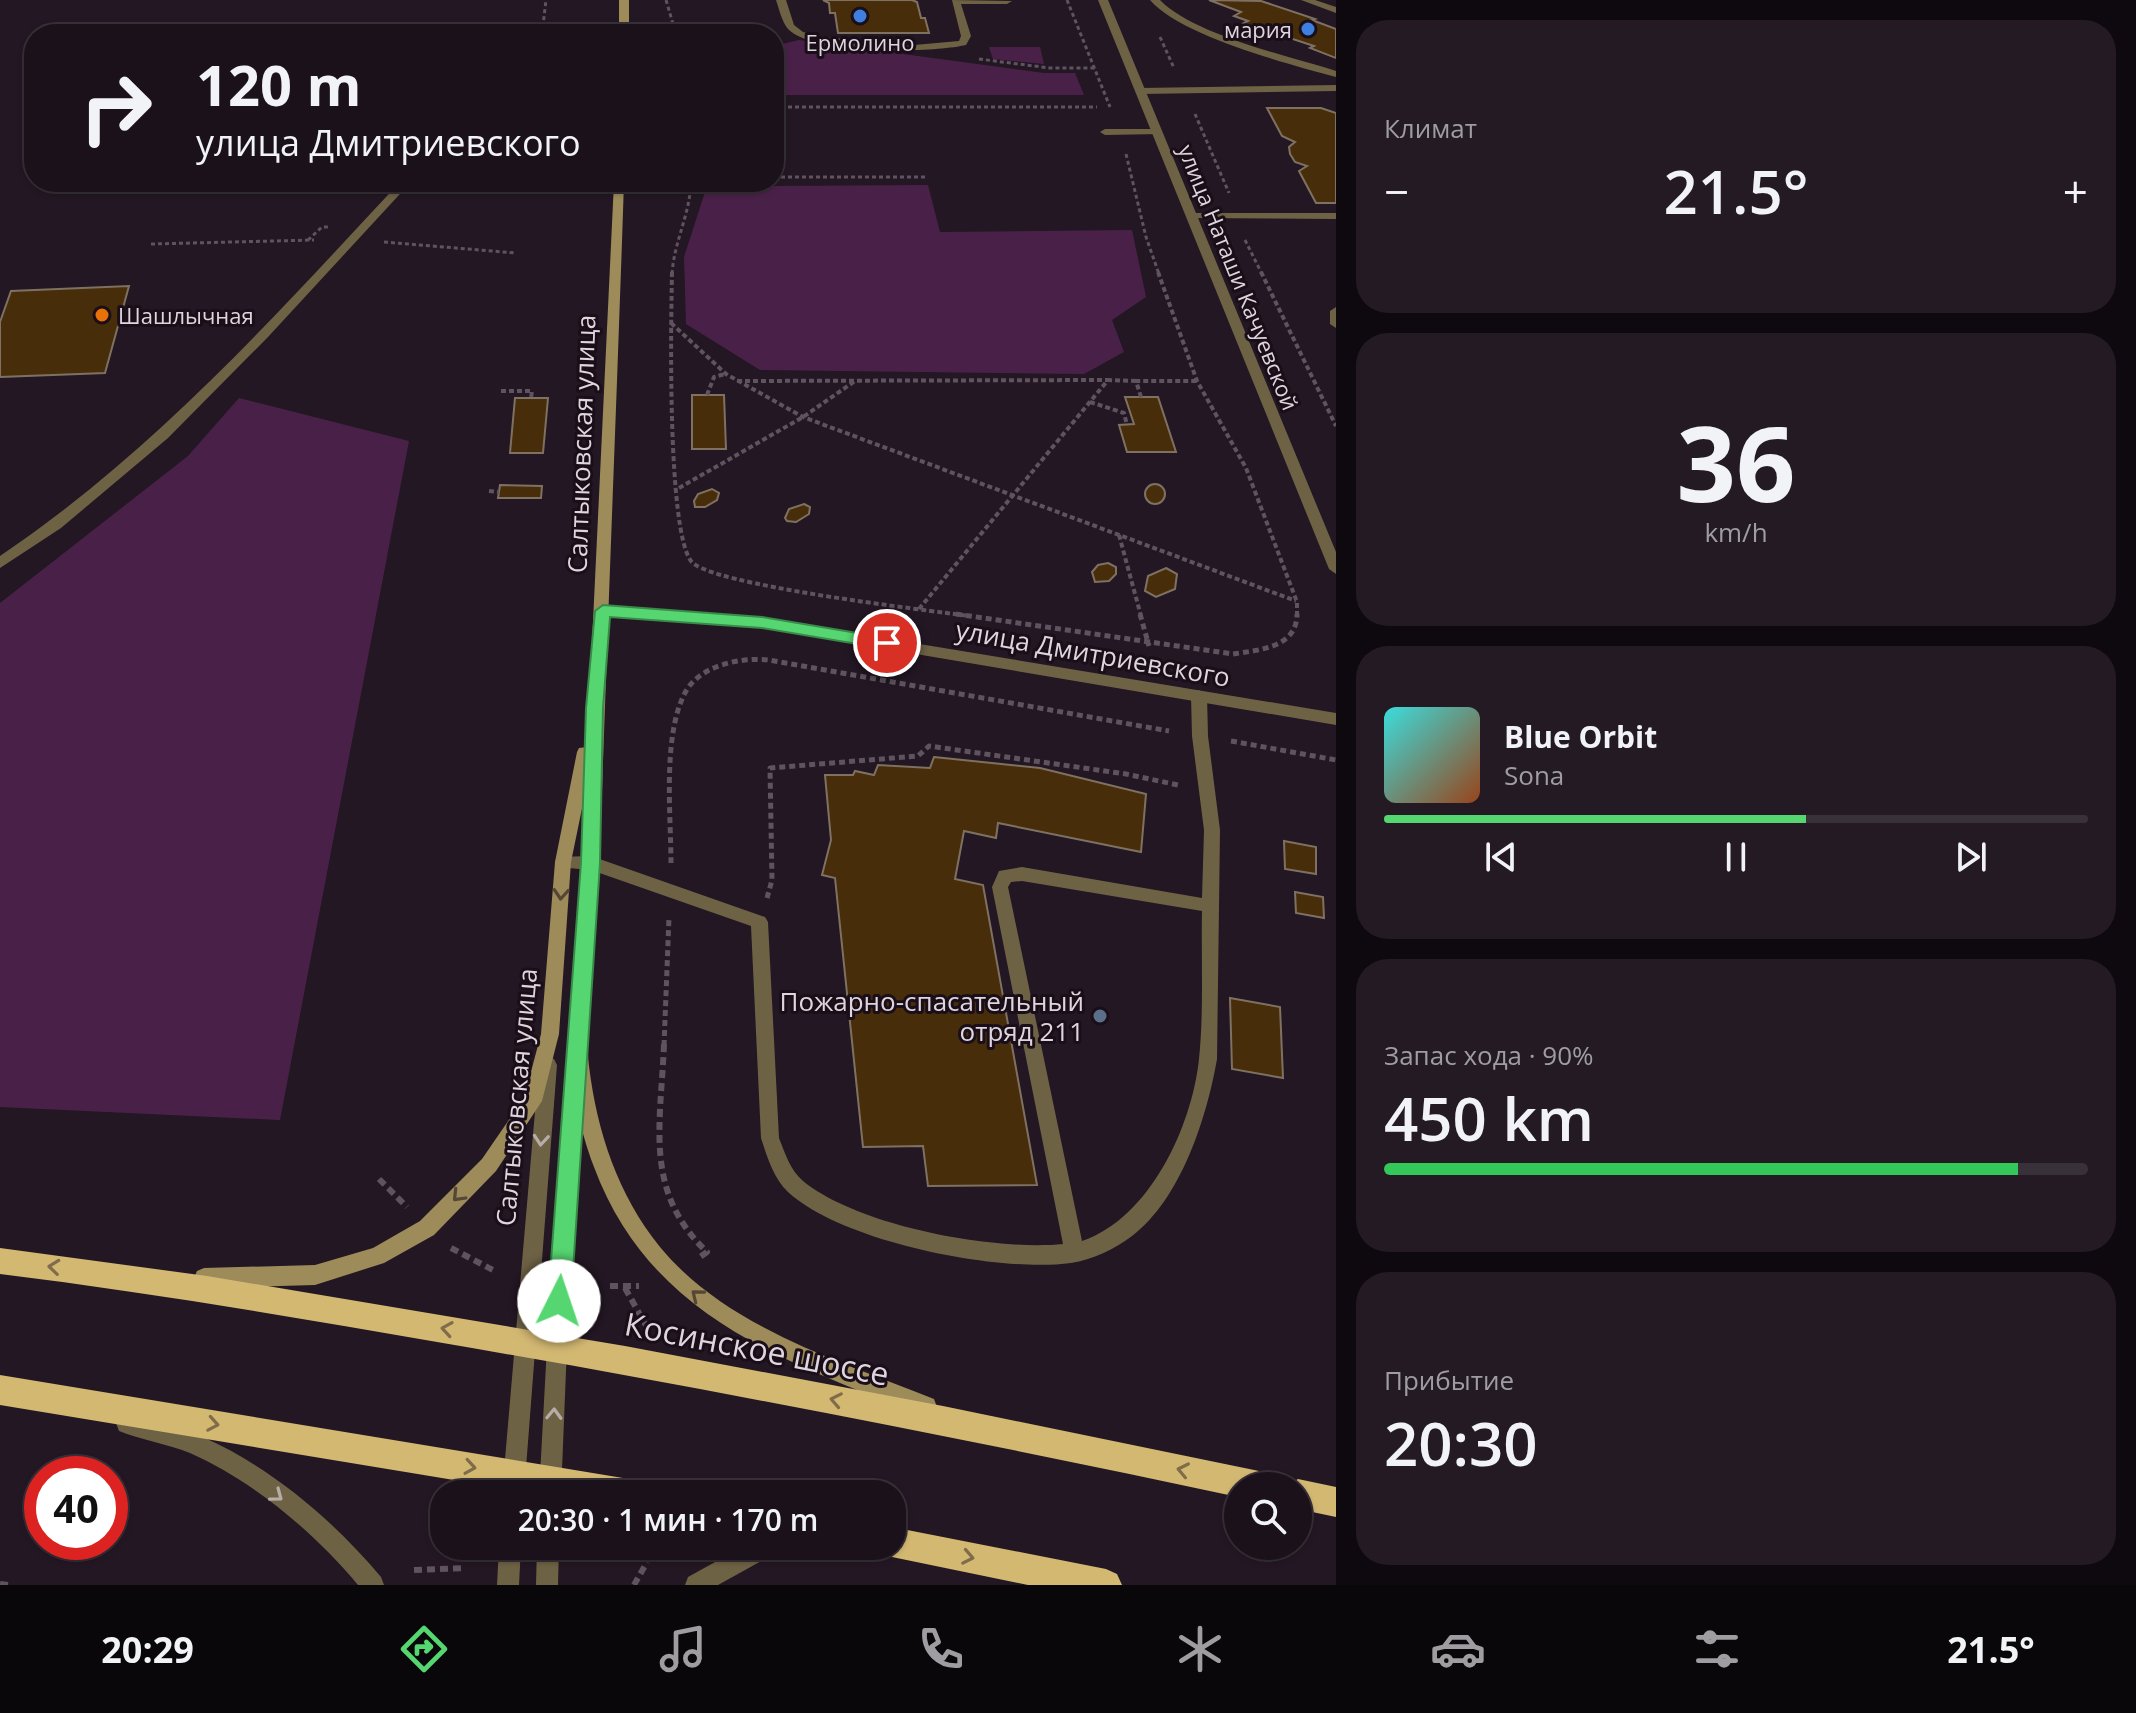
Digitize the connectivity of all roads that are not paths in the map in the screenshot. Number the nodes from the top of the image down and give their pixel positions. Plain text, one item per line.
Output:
1 (624, 0) edge
2 (781, 0) edge
3 (1103, 0) edge
4 (1155, 0) edge
5 (1306, 0) edge
6 (1007, 1) edge
7 (1336, 10) edge
8 (624, 24) edge
9 (1336, 74) edge
10 (1336, 88) edge
11 (1140, 91) junction
12 (1105, 132) dead end
13 (1157, 132) junction
14 (396, 192) edge
15 (619, 192) edge
16 (1192, 215) junction
17 (1336, 216) edge
18 (1336, 311) edge
19 (1336, 324) edge
20 (0, 563) edge
21 (1336, 569) edge
22 (603, 611) junction
23 (1199, 696) junction
24 (594, 708) junction
25 (1336, 719) edge
26 (563, 862) junction
27 (591, 863) junction
28 (1211, 906) junction
29 (550, 1034) junction
30 (578, 1042) junction
31 (1075, 1253) junction
32 (0, 1261) edge
33 (108, 1273) junction
34 (524, 1342) junction
35 (557, 1346) junction
36 (0, 1390) edge
37 (53, 1398) junction
38 (968, 1425) junction
39 (1224, 1479) edge
40 (492, 1480) edge
41 (513, 1480) edge
42 (550, 1480) edge
43 (1312, 1497) edge
44 (1336, 1502) edge
45 (906, 1545) edge
46 (509, 1560) edge
47 (548, 1560) edge
48 (741, 1560) edge
49 (373, 1585) edge
50 (508, 1585) edge
51 (547, 1585) edge
52 (696, 1585) edge
53 (1106, 1585) edge

1 - 8 main road
2 - 6 street
3 - 11 street, улица Наташи Качуевской
4 - 9 street
5 - 7 street
10 - 11 street
11 - 13 street, улица Наташи Качуевской
12 - 13 street
13 - 16 street, улица Наташи Качуевской
14 - 20 street
15 - 22 main road, Салтыковская улица
16 - 17 street
16 - 21 street, улица Наташи Качуевской
18 - 19 street
22 - 23 street, улица Дмитриевского
22 - 24 main road, Салтыковская улица
23 - 25 street, улица Дмитриевского
23 - 28 street
24 - 26 main road, Салтыковская улица
24 - 27 main road, Салтыковская улица
26 - 27 street
26 -> 29 main road, Салтыковская улица
27 - 30 main road, Салтыковская улица
27 - 31 street
28 - 31 street
28 - 31 street
29 -> 33 main road
29 -> 34 street, Салтыковская улица
30 - 35 street, Салтыковская улица
38 -> 30 main road
33 -> 32 highway, Косинское шоссе
34 -> 33 highway, Косинское шоссе
34 - 35 highway, Косинское шоссе
34 - 41 street, Салтыковская улица
38 -> 35 highway, Косинское шоссе
42 -> 35 street, Салтыковская улица
36 - 37 highway
37 -> 40 highway
37 -> 49 street
39 -> 38 highway, Косинское шоссе
43 - 44 highway
45 -> 53 highway
46 - 50 street
47 - 51 street
48 - 52 street

